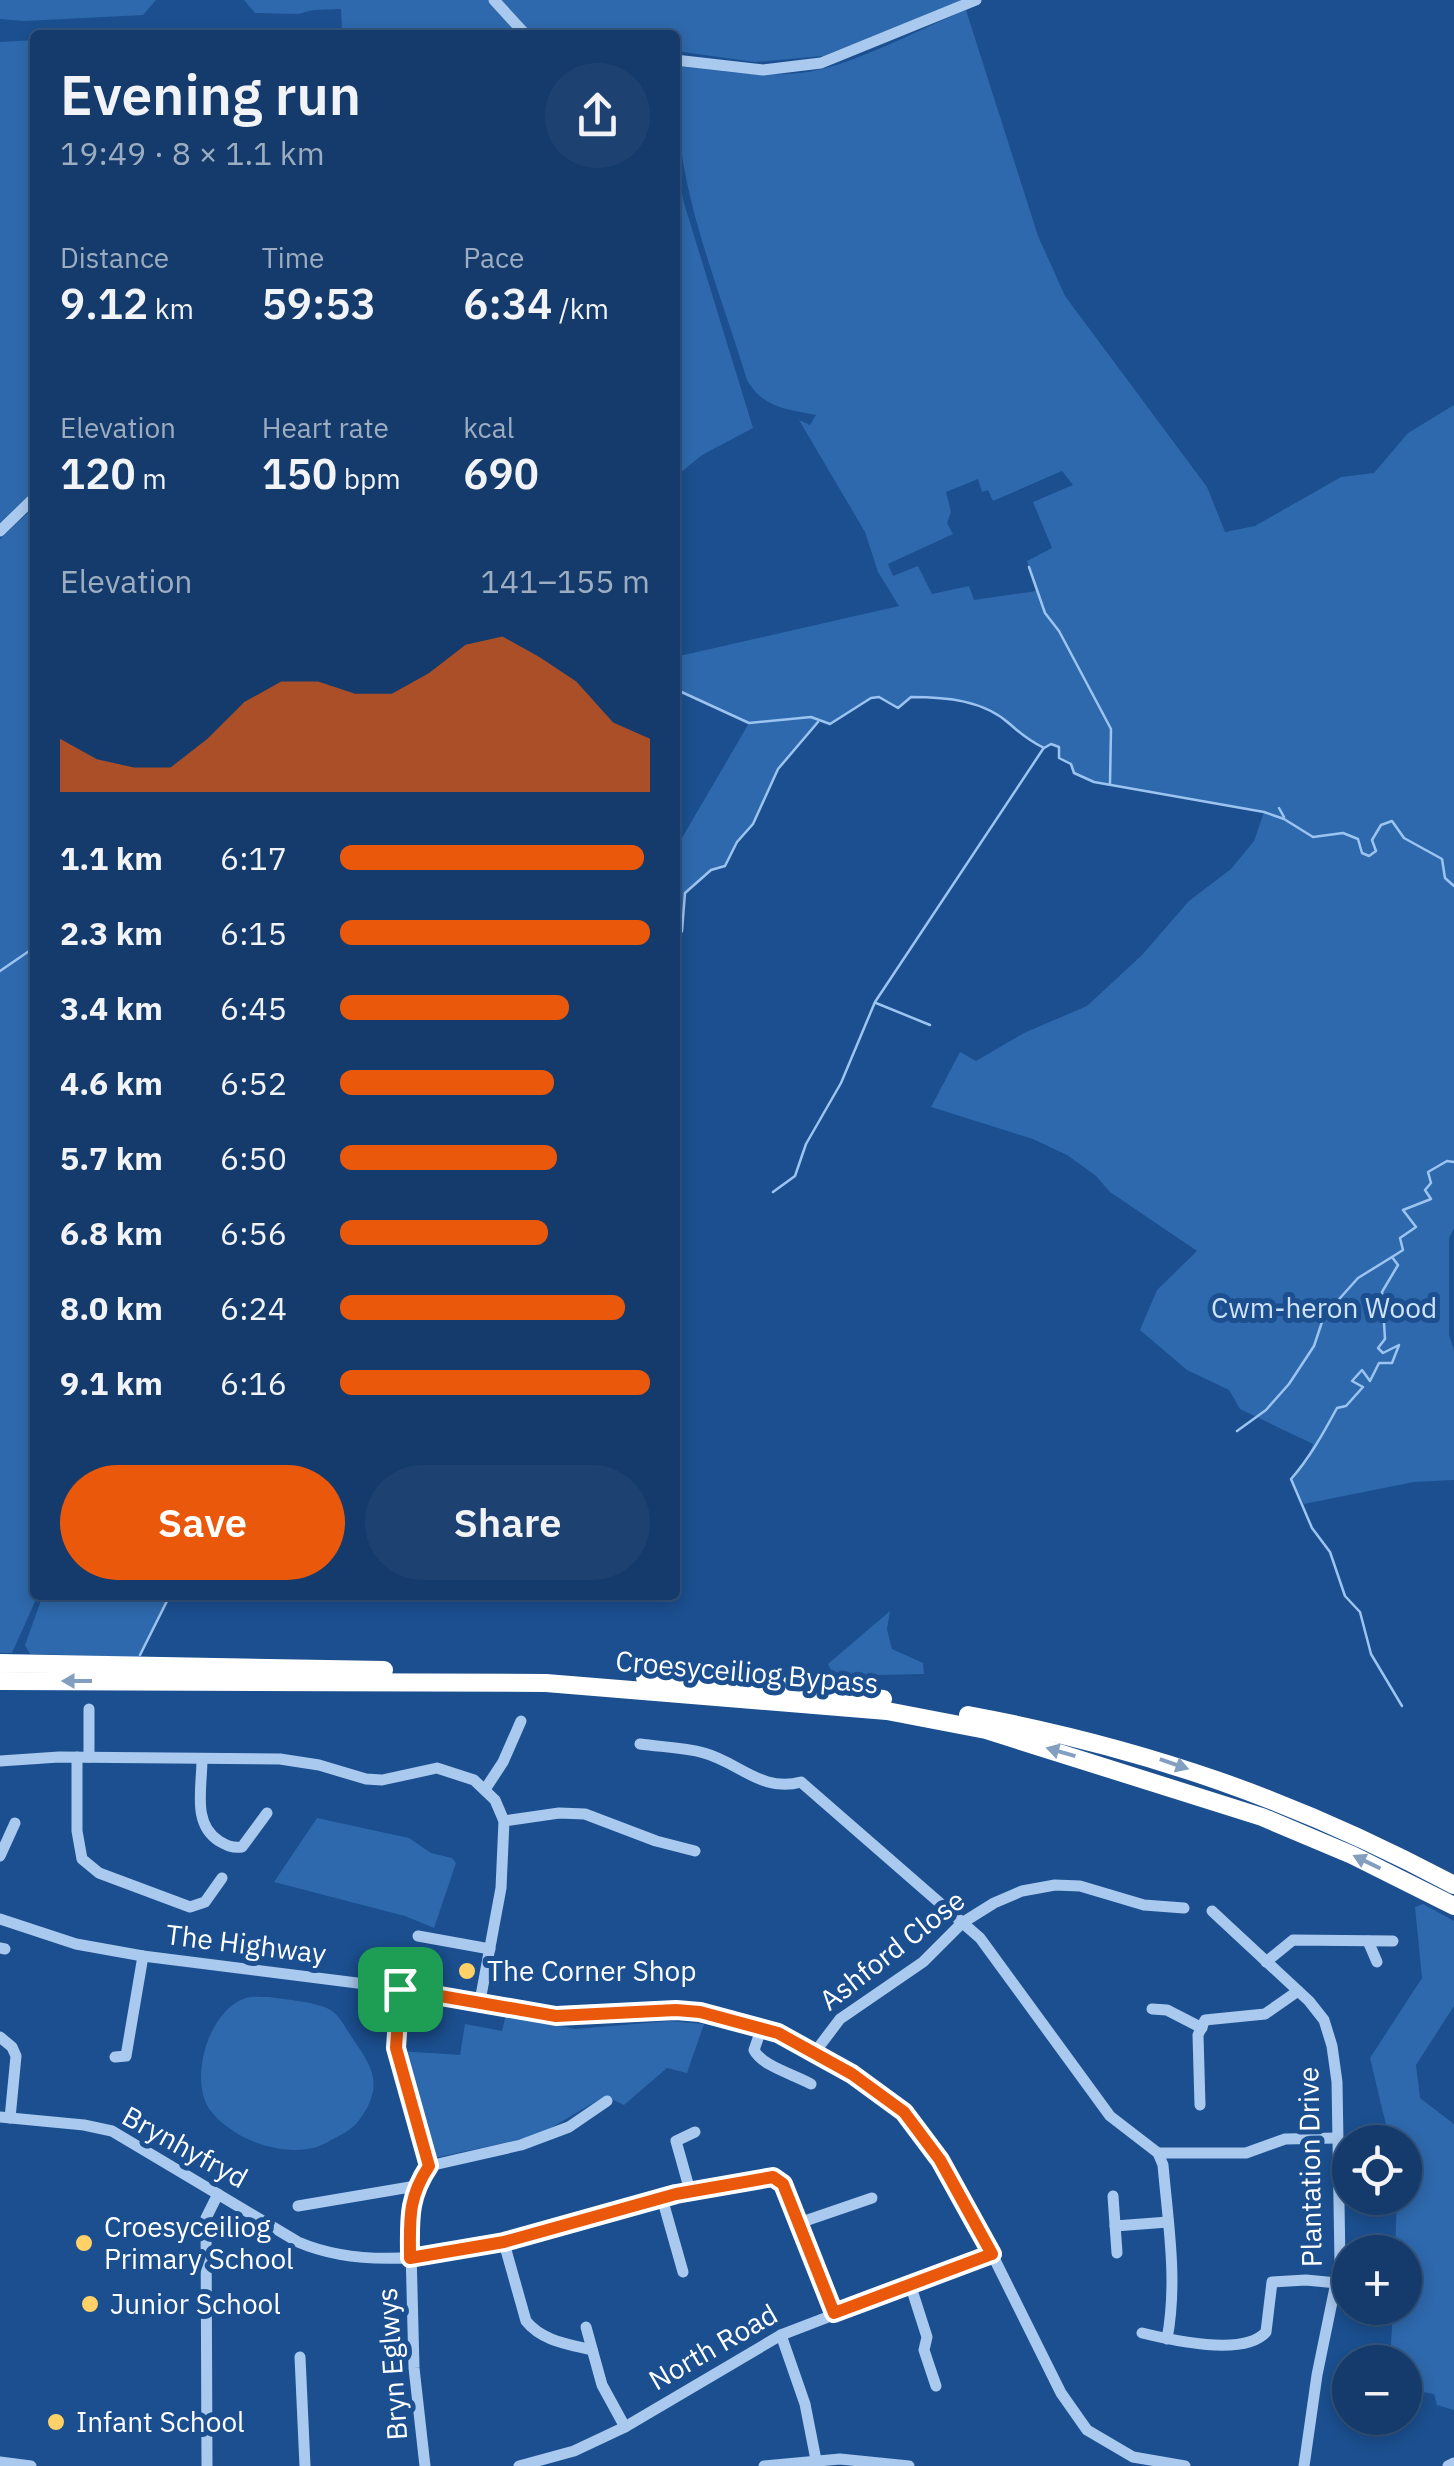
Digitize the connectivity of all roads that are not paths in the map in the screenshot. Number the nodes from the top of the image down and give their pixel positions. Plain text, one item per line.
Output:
1 (494, 0) edge
2 (976, 0) edge
3 (521, 30) edge
4 (680, 61) edge
5 (30, 502) edge
6 (0, 530) edge
7 (0, 1663) edge
8 (0, 1681) edge
9 (89, 1709) dead end
10 (521, 1720) dead end
11 (640, 1744) dead end
12 (83, 1757) junction
13 (202, 1759) junction
14 (0, 1762) edge
15 (486, 1788) junction
16 (258, 1818) dead end
17 (504, 1821) junction
18 (15, 1824) dead end
19 (695, 1851) dead end
20 (0, 1856) edge
21 (215, 1879) dead end
22 (1454, 1884) edge
23 (1454, 1906) edge
24 (1184, 1908) dead end
25 (1212, 1912) dead end
26 (0, 1919) edge
27 (962, 1924) junction
28 (418, 1936) dead end
29 (1368, 1940) junction
30 (1394, 1941) dead end
31 (490, 1949) junction
32 (142, 1956) junction
33 (1266, 1962) junction
34 (1377, 1962) dead end
35 (400, 1989) junction
36 (1298, 1991) junction
37 (480, 2001) junction
38 (1152, 2009) dead end
39 (762, 2027) junction
40 (1202, 2028) junction
41 (0, 2037) edge
42 (816, 2052) junction
43 (116, 2057) dead end
44 (811, 2084) dead end
45 (608, 2102) dead end
46 (1200, 2105) dead end
47 (5, 2118) edge
48 (1337, 2125) edge
49 (695, 2132) dead end
50 (1332, 2138) edge
51 (1158, 2154) junction
52 (429, 2166) junction
53 (416, 2186) junction
54 (690, 2192) junction
55 (218, 2194) junction
56 (1113, 2196) dead end
57 (662, 2198) junction
58 (872, 2198) dead end
59 (298, 2206) dead end
60 (1168, 2222) junction
61 (800, 2223) junction
62 (1115, 2226) junction
63 (504, 2242) junction
64 (1117, 2252) dead end
65 (992, 2254) junction
66 (410, 2258) junction
67 (683, 2272) dead end
68 (1332, 2283) edge
69 (911, 2286) junction
70 (1332, 2306) edge
71 (834, 2313) junction
72 (586, 2328) dead end
73 (1142, 2333) dead end
74 (781, 2335) junction
75 (1167, 2339) junction
76 (592, 2350) junction
77 (300, 2357) dead end
78 (936, 2386) dead end
79 (626, 2427) junction
80 (816, 2460) junction
81 (0, 2462) edge
82 (544, 2464) edge
83 (1168, 2465) edge
84 (31, 2466) edge
85 (207, 2466) edge
86 (305, 2466) edge
87 (425, 2466) edge
88 (519, 2466) edge
89 (764, 2466) edge
90 (909, 2466) edge
91 (1184, 2466) edge
92 (1304, 2466) edge

1 - 3 street
2 - 4 street
5 - 6 street
7 -> 22 highway, Croesyceiliog Bypass
23 -> 8 highway, Croesyceiliog Bypass
9 - 12 street
10 - 15 street
11 - 27 street
12 - 13 street
12 - 14 street
12 - 21 street
13 - 15 street
13 - 16 street
15 - 17 street
17 - 19 street
17 - 31 street
18 - 20 street
24 - 27 street, Ashford Close
25 - 33 street, Plantation Drive
26 - 32 street, The Highway
27 - 42 street, Ashford Close
27 - 51 street
28 - 31 street
29 - 30 street
29 - 33 street
29 - 34 street
31 - 37 street
32 - 35 street, The Highway
32 - 43 street
33 - 36 street, Plantation Drive
35 - 37 street, The Highway
35 - 52 street
36 - 40 street
36 - 48 street, Plantation Drive
37 - 39 street, The Highway
38 - 40 street
39 - 42 street, The Highway
39 - 44 street
40 - 46 street
41 - 47 street
42 - 65 street, The Highway
45 - 52 street
47 - 55 street, Brynhyfryd
49 - 54 street
50 - 51 street
51 - 60 street
52 - 53 street
53 - 59 street
53 - 66 street, Bryn Eglwys
54 - 57 street, Brynhyfryd
54 - 61 street, Brynhyfryd
55 - 66 street, Brynhyfryd
55 - 85 street
56 - 62 street
57 - 63 street, Brynhyfryd
57 - 67 street
58 - 61 street
60 - 62 street
60 - 75 street
61 - 71 street, Brynhyfryd
62 - 64 street
63 - 66 street, Brynhyfryd
63 - 76 street
65 - 69 street, North Road
65 - 83 street, The Highway
66 - 87 street, Bryn Eglwys
68 - 75 street
69 - 71 street, North Road
69 - 78 street
70 - 92 street, Plantation Drive
71 - 74 street, North Road
72 - 76 street
73 - 75 street
74 - 79 street, North Road
74 - 80 street
76 - 79 street
77 - 86 street
79 - 82 street, North Road
80 - 89 street
80 - 90 street
81 - 84 street
82 - 88 street, North Road
83 - 91 street, The Highway

